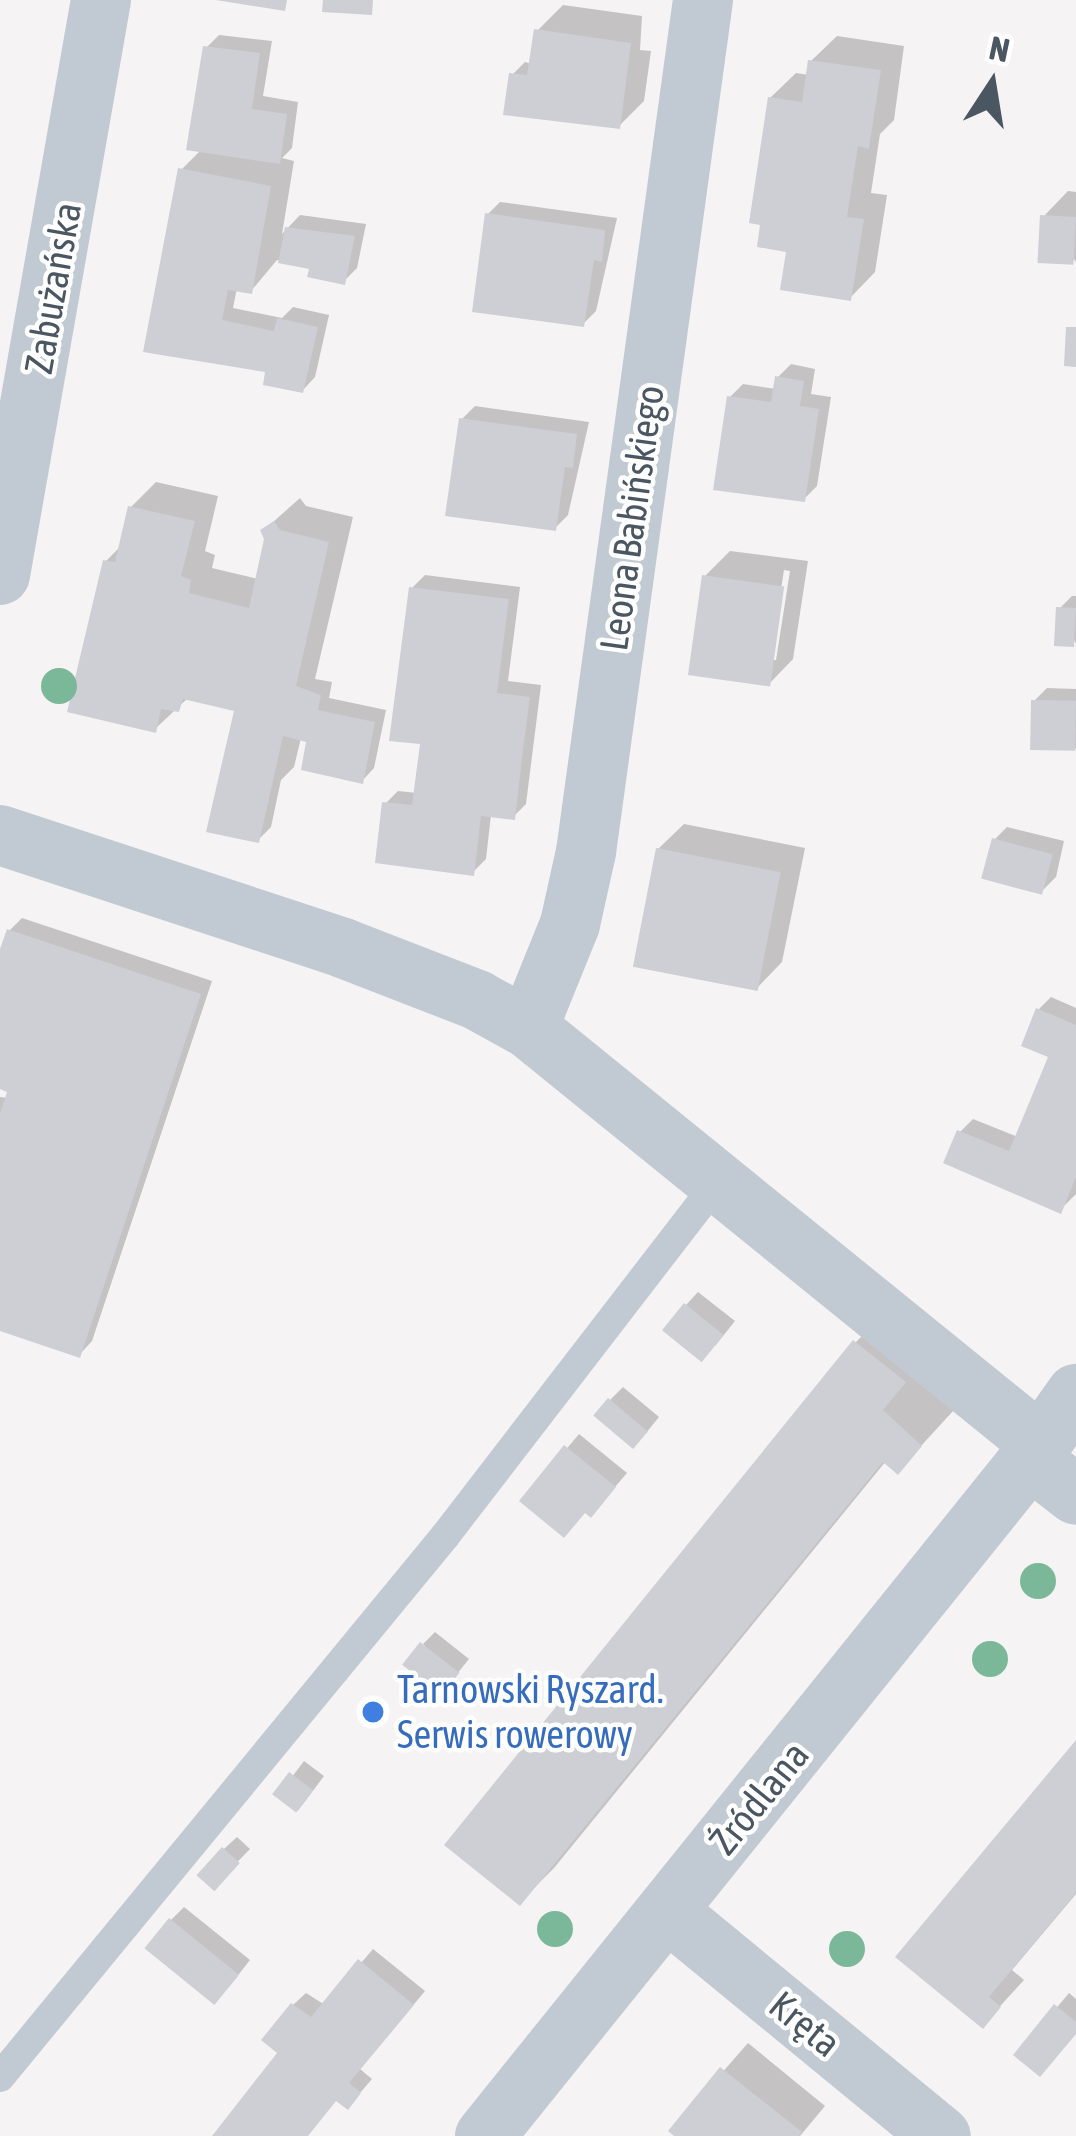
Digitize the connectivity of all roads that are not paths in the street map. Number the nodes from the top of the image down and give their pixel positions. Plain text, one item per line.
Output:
1 (101, 0) edge
2 (703, 0) edge
3 (0, 575) edge
4 (0, 835) edge
5 (528, 1028) junction
6 (718, 1181) junction
7 (1076, 1394) edge
8 (1035, 1451) junction
9 (1076, 1495) edge
10 (668, 1912) junction
11 (0, 2078) edge
12 (485, 2136) edge
13 (941, 2136) edge

1 - 3 street, Zabużańska
2 - 5 street, Leona Babińskiego
4 - 5 street
5 - 6 street
6 - 8 street
6 - 11 lane
7 - 8 street, Źródlana
8 - 9 street
8 - 10 street, Źródlana
10 - 12 street, Źródlana
10 - 13 street, Kręta

